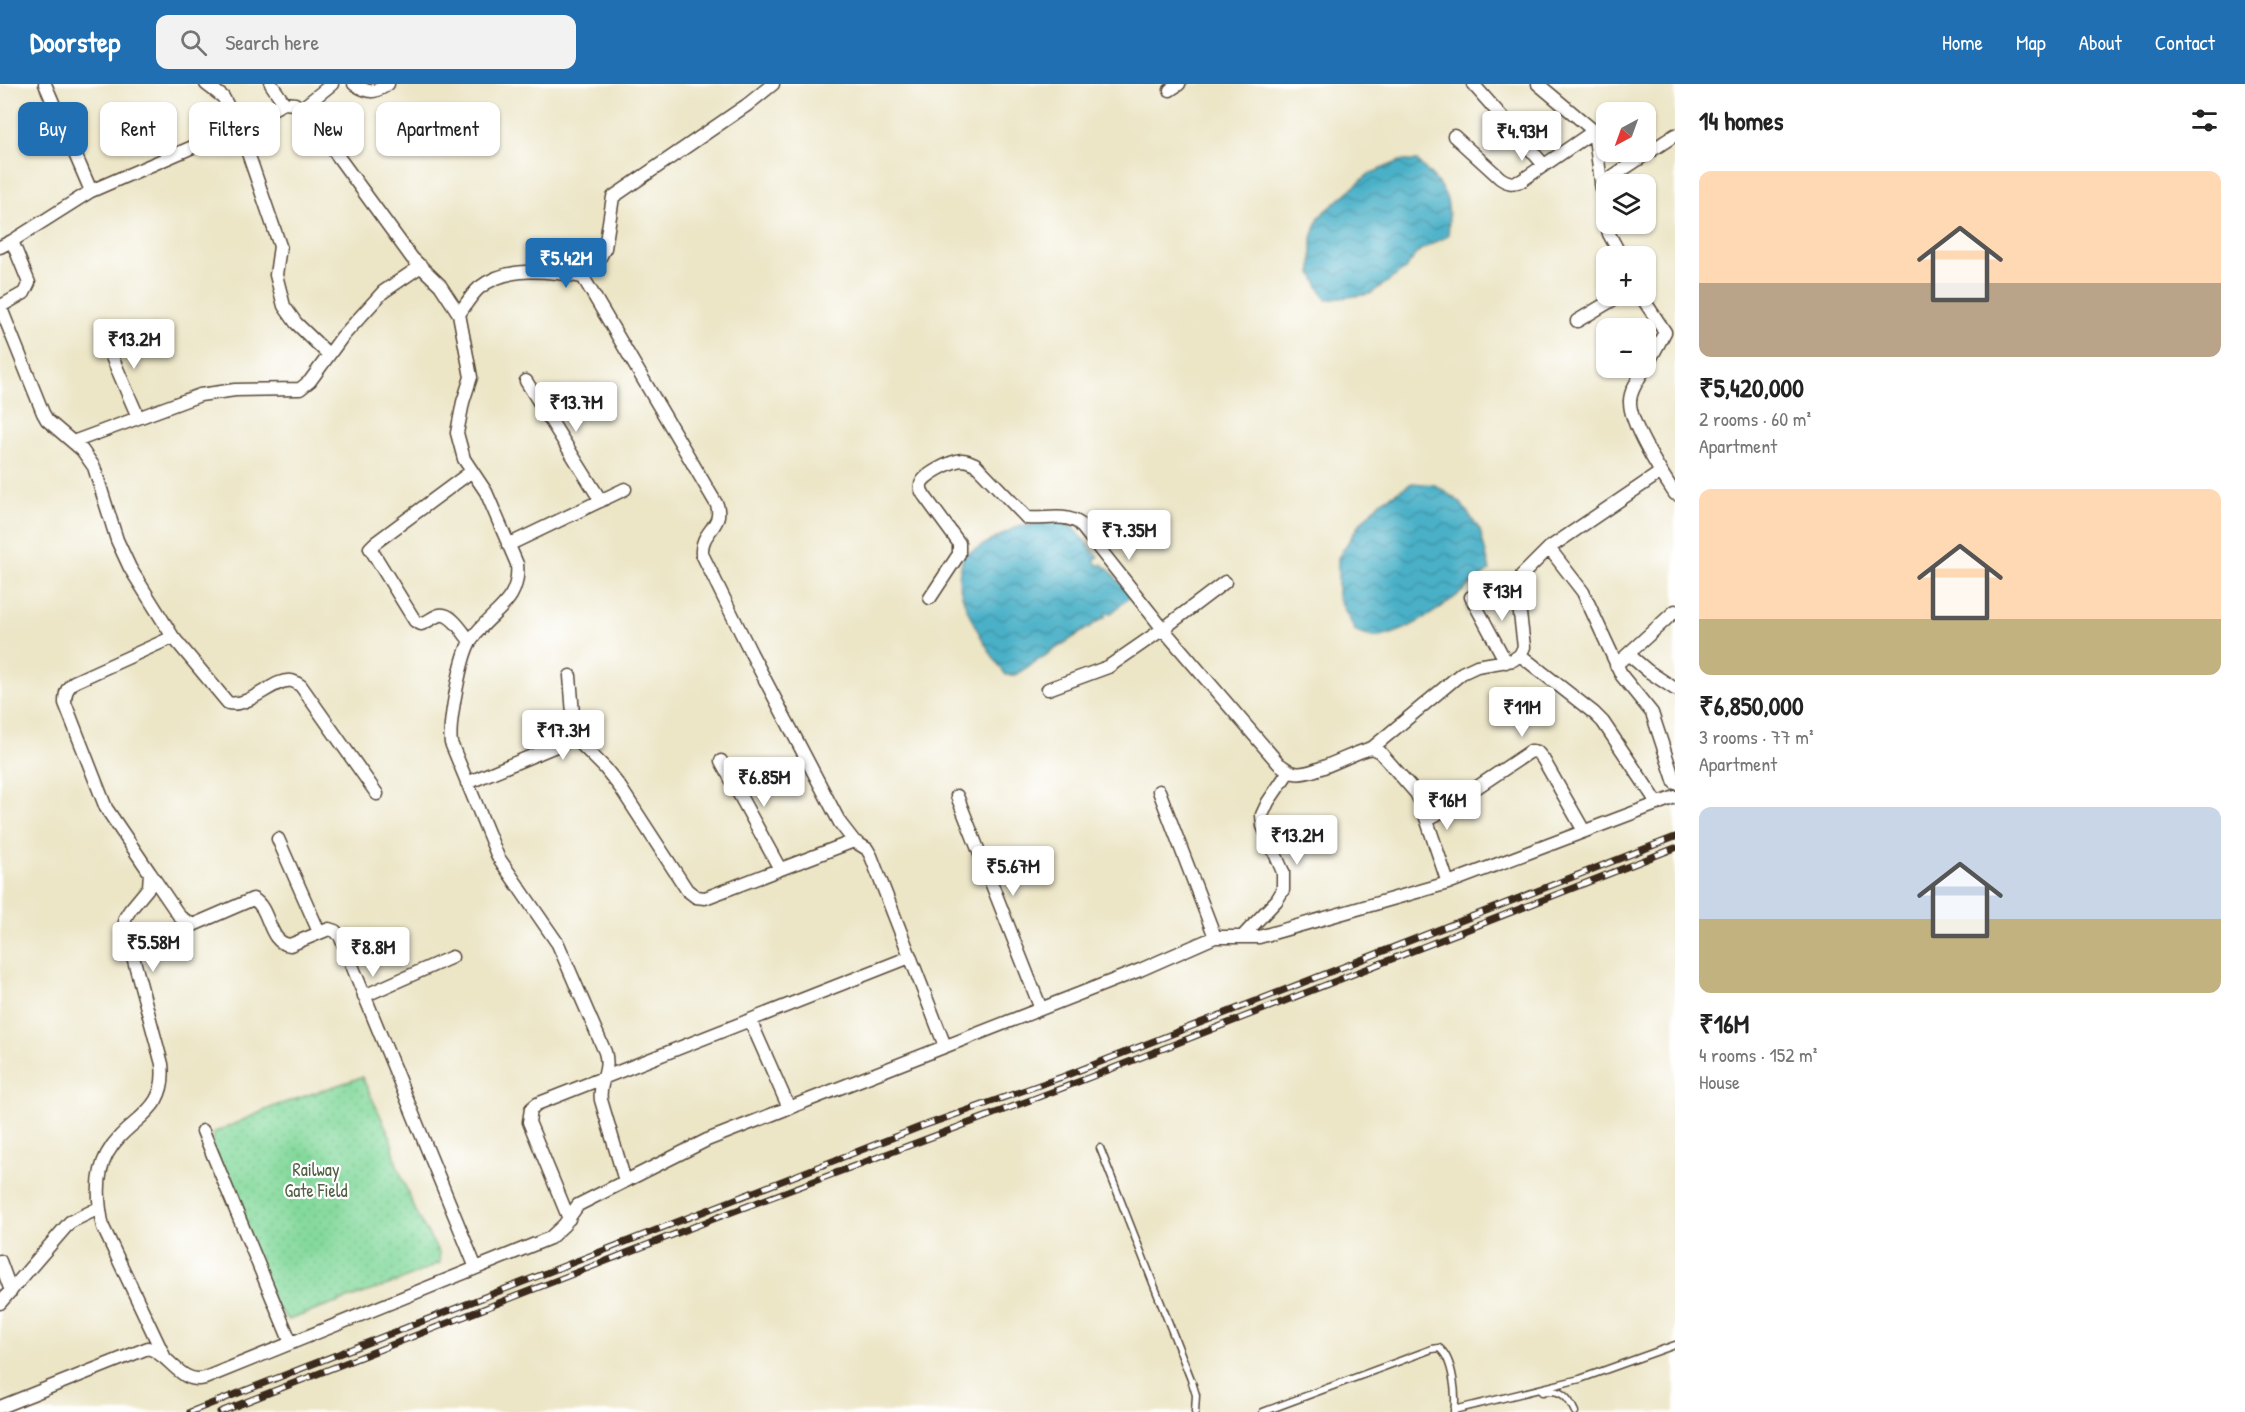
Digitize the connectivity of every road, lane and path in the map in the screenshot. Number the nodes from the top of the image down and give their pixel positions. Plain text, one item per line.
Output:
1 (45, 84) edge
2 (206, 84) edge
3 (271, 84) edge
4 (332, 84) edge
5 (354, 84) edge
6 (388, 84) edge
7 (774, 84) edge
8 (1473, 84) edge
9 (1538, 84) edge
10 (226, 102) edge
11 (310, 102) edge
12 (284, 103) junction
13 (292, 104) edge
14 (280, 105) edge
15 (1594, 131) junction
16 (1675, 135) edge
17 (1454, 136) dead end
18 (189, 148) edge
19 (249, 156) edge
20 (337, 156) edge
21 (1544, 165) junction
22 (1600, 174) edge
23 (1616, 174) edge
24 (91, 190) junction
25 (6, 244) edge
26 (421, 266) junction
27 (583, 277) junction
28 (1, 306) edge
29 (1602, 306) edge
30 (459, 314) junction
31 (1656, 318) edge
32 (1577, 321) dead end
33 (102, 334) dead end
34 (1656, 348) edge
35 (329, 355) junction
36 (1639, 378) edge
37 (526, 381) dead end
38 (138, 417) junction
39 (73, 442) junction
40 (472, 471) junction
41 (1660, 472) junction
42 (625, 489) dead end
43 (1675, 494) edge
44 (601, 501) junction
45 (508, 545) junction
46 (1549, 548) junction
47 (1225, 582) dead end
48 (1471, 597) dead end
49 (930, 598) dead end
50 (1675, 611) edge
51 (1163, 629) junction
52 (173, 637) junction
53 (470, 641) junction
54 (1628, 654) junction
55 (1520, 655) junction
56 (1506, 662) junction
57 (1616, 665) junction
58 (570, 676) dead end
59 (1048, 688) dead end
60 (1675, 688) edge
61 (572, 735) junction
62 (1372, 748) junction
63 (721, 761) dead end
64 (1289, 771) junction
65 (467, 783) junction
66 (1675, 783) edge
67 (1159, 791) dead end
68 (377, 794) dead end
69 (957, 796) dead end
70 (1675, 797) edge
71 (1658, 804) junction
72 (1428, 820) junction
73 (1584, 831) junction
74 (278, 839) dead end
75 (854, 841) junction
76 (780, 869) junction
77 (150, 873) junction
78 (1448, 883) junction
79 (319, 932) junction
80 (1215, 936) junction
81 (1242, 937) junction
82 (452, 957) dead end
83 (910, 957) junction
84 (364, 996) junction
85 (1041, 1009) junction
86 (750, 1020) junction
87 (945, 1046) junction
88 (605, 1076) junction
89 (789, 1107) junction
90 (203, 1131) dead end
91 (1100, 1148) dead end
92 (625, 1181) junction
93 (99, 1209) junction
94 (568, 1219) junction
95 (0, 1261) edge
96 (476, 1268) junction
97 (11, 1291) junction
98 (0, 1303) edge
99 (291, 1343) junction
100 (1675, 1345) edge
101 (164, 1357) junction
102 (0, 1407) edge
103 (1454, 1411) edge
104 (1195, 1412) edge
105 (1263, 1412) edge
106 (1575, 1412) edge

1 - 24 street
2 - 10 street
3 - 12 street
4 - 11 street
5 - 6 street
7 - 27 street
8 - 21 street
9 - 15 street
12 - 13 street
12 - 14 street
15 - 21 street
15 - 22 street
16 - 23 street
17 - 21 street
18 - 24 street
19 - 35 street
20 - 26 street
24 - 25 street
25 - 28 street
26 - 30 street
26 - 35 street
27 - 30 street
27 - 75 street
28 - 39 street
29 - 32 street
30 - 40 street
31 - 34 street
33 - 38 street
35 - 38 street
36 - 41 street
37 - 44 street
38 - 39 street
39 - 52 street
40 - 45 street
40 - 53 street
41 - 43 street
41 - 46 street
42 - 44 street
44 - 45 street
45 - 53 street
46 - 55 street
46 - 57 street
47 - 51 street
48 - 56 street
49 - 51 street
50 - 54 street
51 - 59 street
51 - 64 street
52 - 68 street
52 - 77 street
53 - 65 street
54 - 57 street
54 - 60 street
55 - 56 street
55 - 71 street
56 - 62 street
57 - 66 street
58 - 61 street
61 - 65 street
61 - 76 street
62 - 64 street
62 - 72 street
63 - 76 street
64 - 81 street
65 - 88 street
67 - 80 street
69 - 85 street
70 - 71 street
71 - 73 street
72 - 73 street
72 - 78 street
73 - 78 street
74 - 79 street
75 - 76 street
75 - 83 street
77 - 79 street
77 - 93 street
78 - 81 street
79 - 84 street
80 - 81 street
80 - 85 street
82 - 84 street
83 - 86 street
83 - 87 street
84 - 96 street
85 - 87 street
86 - 88 street
86 - 89 street
87 - 89 street
88 - 92 street
88 - 94 street
89 - 92 street
90 - 99 street
91 - 104 lane
92 - 94 street
93 - 97 street
93 - 101 street
94 - 96 street
95 - 97 street
96 - 99 street
97 - 98 street
99 - 101 street
100 - 103 lane
101 - 102 street
103 - 105 lane
103 - 106 lane

